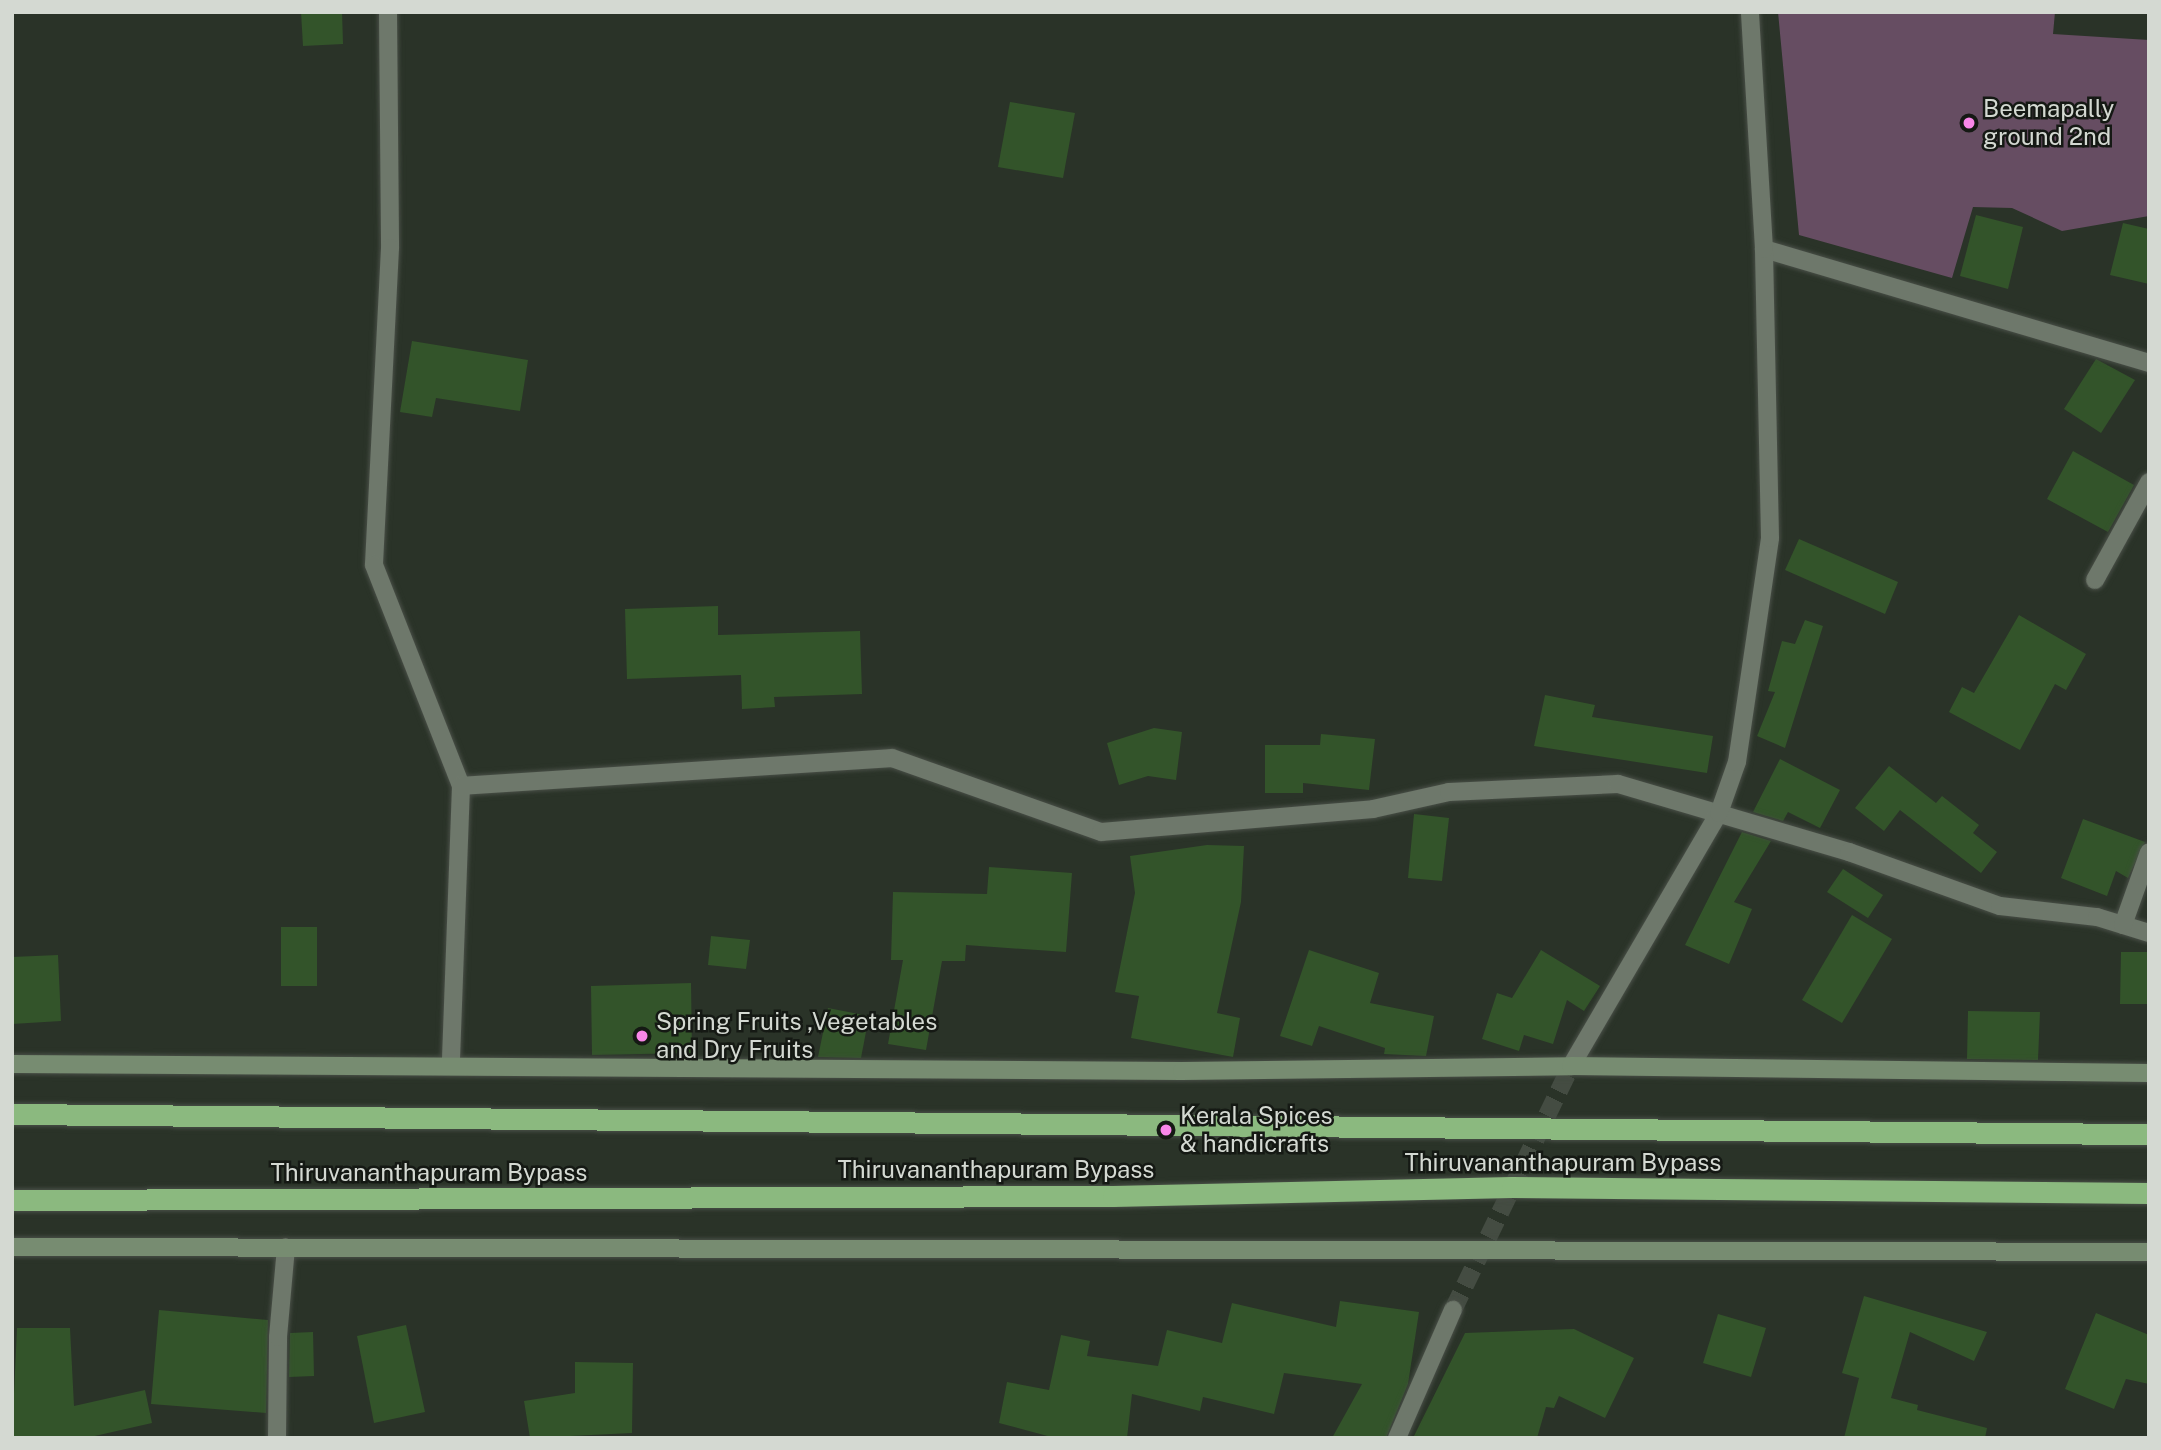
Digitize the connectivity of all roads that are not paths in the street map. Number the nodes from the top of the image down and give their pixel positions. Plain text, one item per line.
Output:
1 (388, 12) edge
2 (1750, 12) edge
3 (1763, 249) junction
4 (2149, 363) edge
5 (2149, 482) edge
6 (2095, 580) dead end
7 (461, 786) junction
8 (1718, 813) junction
9 (2149, 852) edge
10 (2123, 925) junction
11 (2149, 933) edge
12 (12, 1064) edge
13 (451, 1064) junction
14 (1571, 1066) junction
15 (2149, 1073) edge
16 (12, 1114) edge
17 (2149, 1133) edge
18 (2149, 1193) edge
19 (12, 1200) edge
20 (12, 1247) edge
21 (286, 1247) junction
22 (2149, 1252) edge
23 (1453, 1310) tunnel mouth
24 (277, 1438) edge
25 (1397, 1438) edge

1 - 7 street
2 - 3 street
3 - 4 street
3 - 8 street
5 - 6 street
7 - 8 street
7 - 13 street
8 - 10 street
8 - 14 street
9 - 10 street
10 - 11 street
12 - 13 street
13 - 14 street
14 - 15 street
16 - 17 highway, Thiruvananthapuram Bypass
18 - 19 highway, Thiruvananthapuram Bypass
20 - 21 street
21 - 22 street
21 - 24 street
23 - 25 street

